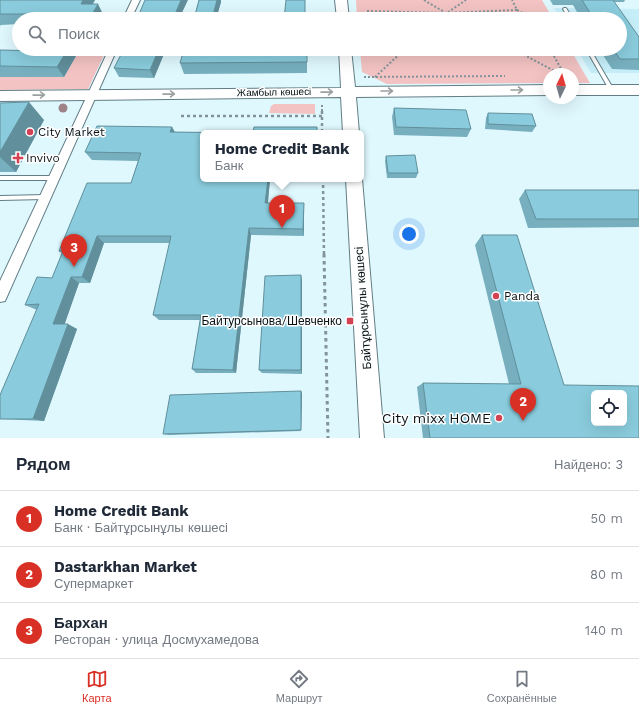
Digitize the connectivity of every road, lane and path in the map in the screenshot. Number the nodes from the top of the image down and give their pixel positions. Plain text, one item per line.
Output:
1 (136, 0) edge
2 (341, 0) edge
3 (424, 0) edge
4 (466, 0) edge
5 (512, 0) edge
6 (565, 9) dead end
7 (517, 10) junction
8 (367, 11) dead end
9 (130, 12) edge
10 (342, 12) edge
11 (406, 12) edge
12 (443, 12) edge
13 (447, 12) edge
14 (469, 12) edge
15 (521, 12) edge
16 (567, 12) edge
17 (110, 56) edge
18 (346, 56) edge
19 (398, 56) edge
20 (526, 56) edge
21 (554, 56) edge
22 (592, 56) edge
23 (549, 68) edge
24 (561, 68) edge
25 (364, 76) dead end
26 (510, 76) dead end
27 (375, 77) junction
28 (543, 90) edge
29 (579, 90) edge
30 (612, 90) junction
31 (639, 90) edge
32 (348, 91) junction
33 (92, 94) junction
34 (0, 96) edge
35 (322, 105) dead end
36 (181, 116) dead end
37 (322, 116) junction
38 (322, 130) edge
39 (351, 130) edge
40 (0, 178) edge
41 (54, 178) junction
42 (323, 182) edge
43 (354, 182) edge
44 (45, 197) junction
45 (0, 198) edge
46 (0, 296) edge
47 (328, 438) edge
48 (372, 438) edge

1 - 9 street
2 - 10 street
3 - 12 path
4 - 13 path
5 - 7 path
6 - 16 lane
7 - 14 path
7 - 15 path
8 - 11 path
17 - 33 street
18 - 32 street
19 - 27 path
20 - 23 path
21 - 24 path
22 - 30 lane
25 - 27 path
26 - 27 path
32 -> 28 street, Жамбыл көшесі
29 - 30 street
30 - 31 street
33 -> 32 street, Жамбыл көшесі
32 - 39 street
34 -> 33 street, Жамбыл көшесі
33 - 41 street
35 - 37 path
36 - 37 path
37 - 38 path
40 - 41 lane
41 - 44 street
42 - 47 path
43 - 48 street, Байтұрсынұлы көшесі
44 - 45 lane
44 - 46 street

